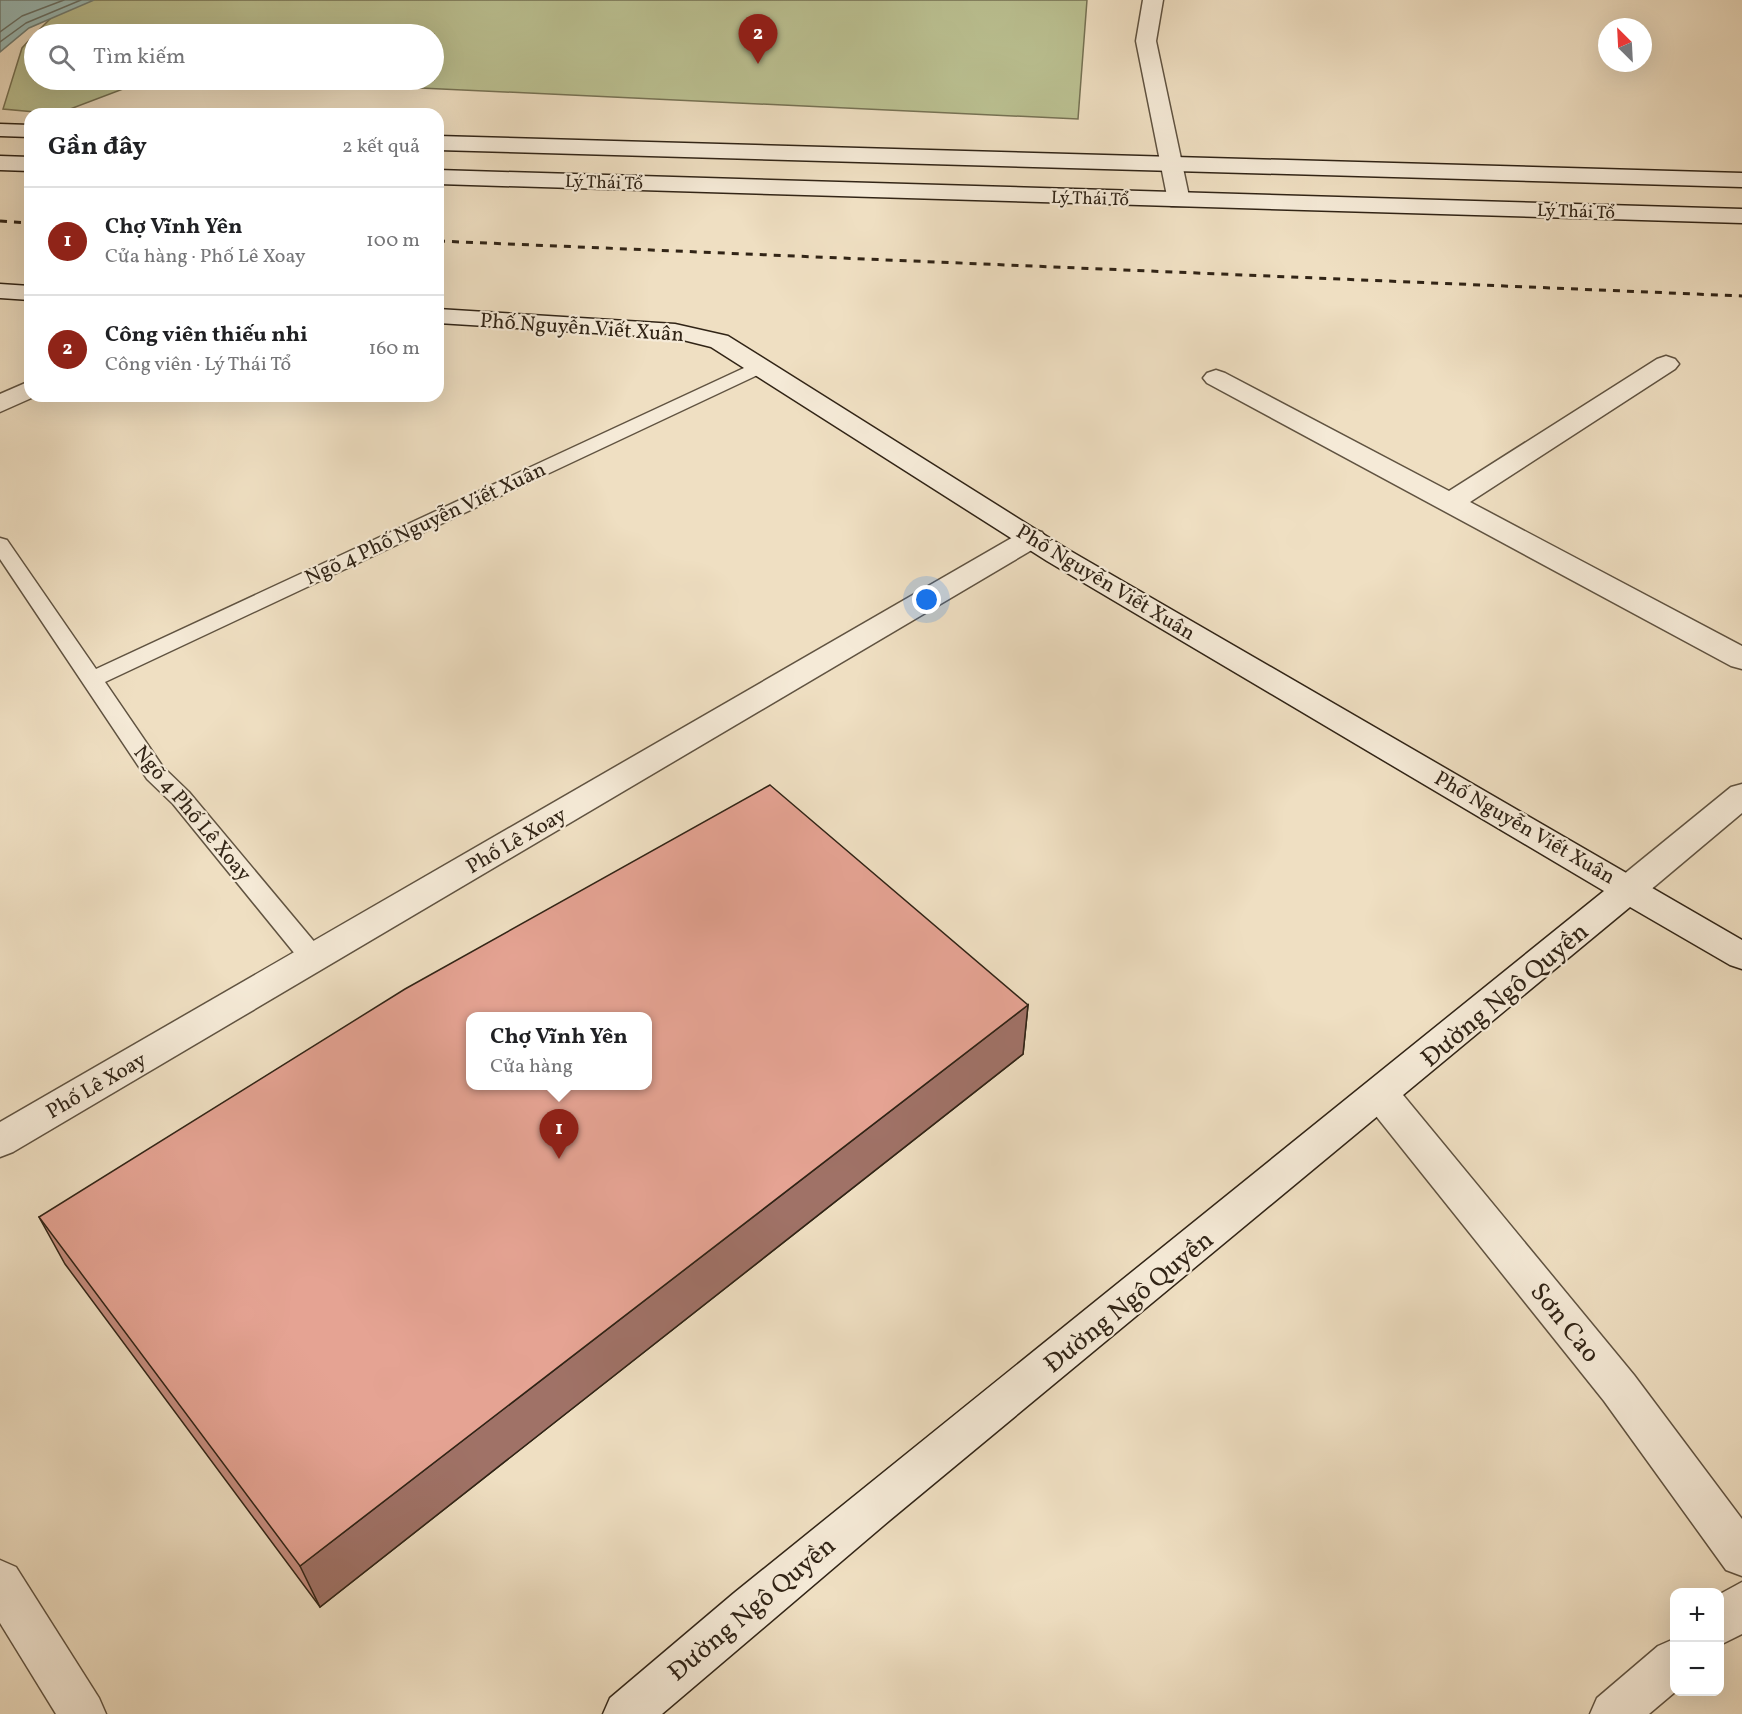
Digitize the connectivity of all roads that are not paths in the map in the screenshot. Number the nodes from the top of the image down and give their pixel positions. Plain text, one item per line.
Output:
1 (1153, 0) edge
2 (0, 130) edge
3 (24, 130) edge
4 (444, 143) edge
5 (0, 163) edge
6 (24, 164) edge
7 (1173, 165) junction
8 (444, 177) edge
9 (1742, 180) edge
10 (1179, 201) junction
11 (1742, 216) edge
12 (0, 291) edge
13 (24, 293) edge
14 (444, 316) edge
15 (1666, 364) dead end
16 (759, 367) junction
17 (1216, 378) dead end
18 (24, 391) edge
19 (0, 404) edge
20 (1450, 503) junction
21 (1032, 538) junction
22 (0, 544) edge
23 (1742, 658) edge
24 (92, 680) junction
25 (1742, 795) edge
26 (1630, 888) junction
27 (1742, 956) edge
28 (314, 958) junction
29 (1381, 1095) junction
30 (0, 1141) edge
31 (1742, 1555) edge
32 (0, 1582) edge
33 (1742, 1604) edge
34 (1724, 1619) edge
35 (1670, 1665) edge
36 (83, 1714) edge
37 (626, 1714) edge
38 (1613, 1714) edge

1 - 7 street
2 - 3 street
4 - 7 street, Lý Thái Tổ
5 - 6 street
7 - 9 street, Lý Thái Tổ
7 - 10 street
8 - 10 street, Lý Thái Tổ
10 - 11 street, Lý Thái Tổ
12 - 13 street
14 - 16 street, Phố Nguyễn Viết Xuân
15 - 20 street
16 - 21 street, Phố Nguyễn Viết Xuân
16 - 24 lane, Ngõ 4 Phố Nguyễn Viết Xuân
17 - 20 street
18 - 19 street
20 - 23 street
21 - 26 street, Phố Nguyễn Viết Xuân
21 - 28 street, Phố Lê Xoay
22 - 24 lane, Ngõ 4 Phố Lê Xoay
24 - 28 lane, Ngõ 4 Phố Lê Xoay
25 - 26 street, Đường Ngô Quyền
26 - 27 street, Phố Nguyễn Viết Xuân
26 - 29 street, Đường Ngô Quyền
28 - 30 street, Phố Lê Xoay
29 - 31 street, Sơn Cao
29 - 37 street, Đường Ngô Quyền
32 - 36 street
33 - 34 street
35 - 38 street

